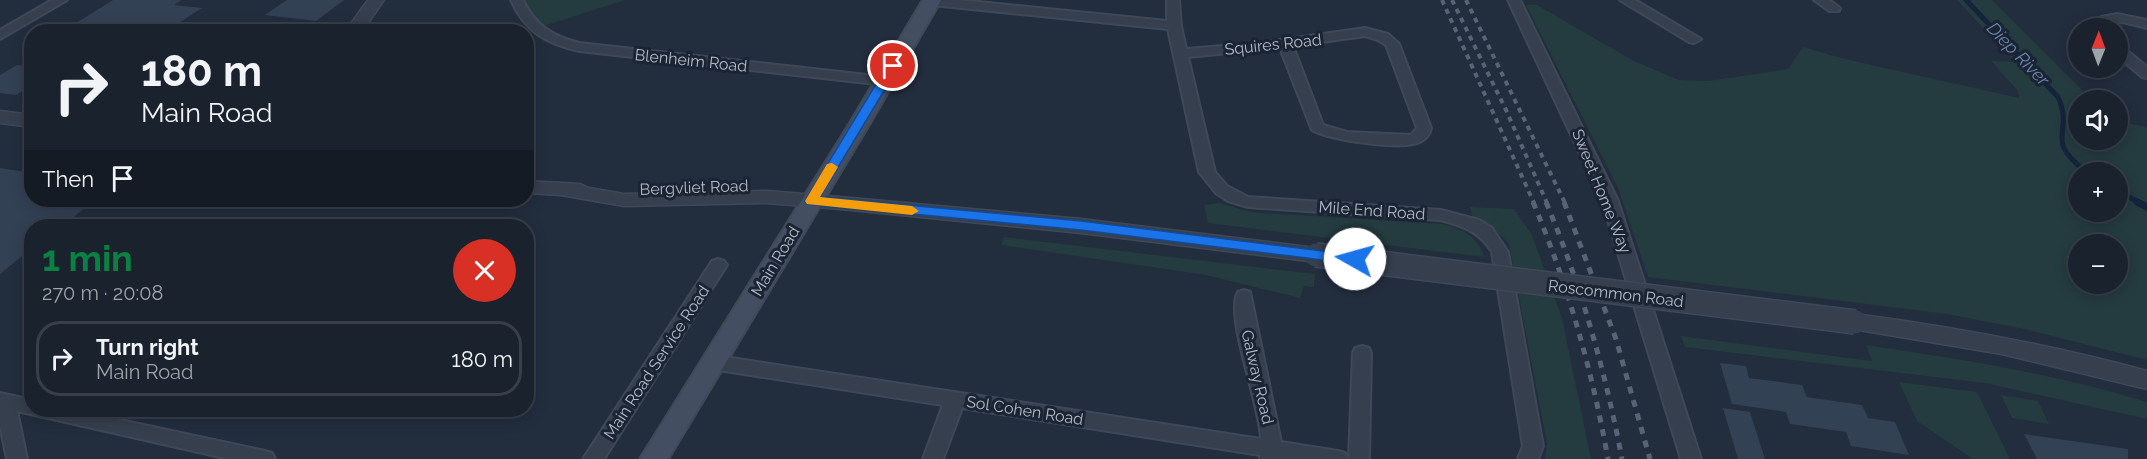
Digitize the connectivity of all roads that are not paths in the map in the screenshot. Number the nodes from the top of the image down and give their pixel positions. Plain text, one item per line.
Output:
1 (61, 0) edge
2 (376, 0) edge
3 (517, 0) edge
4 (932, 0) edge
5 (1063, 0) edge
6 (1173, 0) edge
7 (1514, 0) edge
8 (1626, 0) edge
9 (1820, 0) edge
10 (1834, 8) dead end
11 (1057, 14) junction
12 (2128, 20) edge
13 (359, 24) edge
14 (530, 24) edge
15 (2147, 24) edge
16 (1174, 26) junction
17 (534, 29) edge
18 (0, 35) edge
19 (1694, 39) dead end
20 (1285, 44) junction
21 (1181, 53) junction
22 (2128, 58) edge
23 (2147, 74) edge
24 (885, 81) junction
25 (0, 117) edge
26 (24, 121) edge
27 (534, 188) edge
28 (815, 194) junction
29 (718, 265) dead end
30 (1244, 296) dead end
31 (1362, 353) dead end
32 (712, 362) junction
33 (2147, 380) edge
34 (955, 400) junction
35 (2, 401) edge
36 (24, 405) edge
37 (74, 417) edge
38 (1270, 454) edge
39 (17, 459) edge
40 (265, 459) edge
41 (593, 459) edge
42 (654, 459) edge
43 (933, 459) edge
44 (1338, 459) edge
45 (1359, 459) edge
46 (1528, 459) edge
47 (1691, 459) edge

1 - 18 street
2 - 13 street
3 - 14 street, Blenheim Road
4 - 11 street
4 - 24 main road, Main Road
5 - 11 street
6 - 16 street, Mile End Road
7 - 47 street, Sweet Home Way
8 - 19 street
9 - 10 street
11 - 16 street
12 - 15 street
16 - 21 street, Mile End Road
17 - 24 street, Blenheim Road
20 - 20 street, Squires Road
20 - 21 street, Squires Road
21 - 46 street, Mile End Road
22 - 23 street
24 - 28 main road, Main Road
25 - 26 street
27 - 28 street, Bergvliet Road
28 - 32 main road, Main Road
28 - 33 street, Roscommon Road, bridge
29 - 41 street, Main Road Service Road
30 - 38 street, Galway Road
31 - 45 street
32 - 34 street, Sol Cohen Road
32 - 42 main road, Main Road
34 - 38 street, Sol Cohen Road
34 - 43 street
35 - 36 street
35 - 39 street
37 - 40 street
38 - 44 street, Sol Cohen Road

